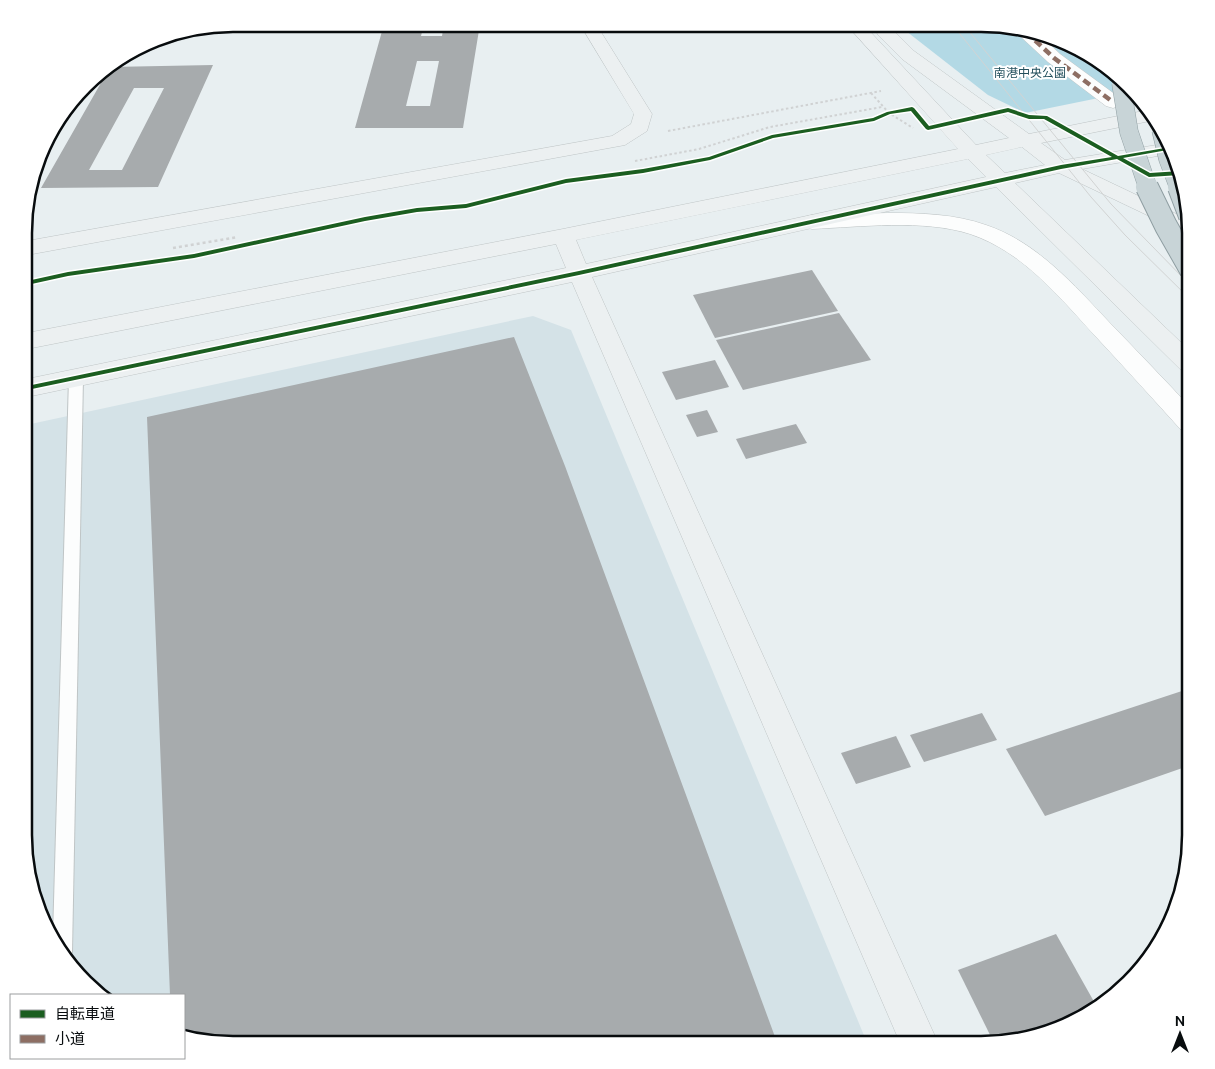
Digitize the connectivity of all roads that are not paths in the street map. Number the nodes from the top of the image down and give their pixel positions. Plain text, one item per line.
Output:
1 (593, 32) edge
2 (861, 32) edge
3 (886, 32) edge
4 (1033, 39) edge
5 (1122, 89) edge
6 (1113, 102) dead end
7 (1144, 115) edge
8 (1024, 142) junction
9 (1164, 149) edge
10 (973, 153) junction
11 (1168, 158) edge
12 (1061, 167) junction
13 (1173, 172) edge
14 (1002, 180) junction
15 (812, 222) junction
16 (1182, 225) edge
17 (563, 236) junction
18 (32, 247) edge
19 (1182, 253) edge
20 (579, 272) junction
21 (32, 340) edge
22 (1182, 357) edge
23 (76, 378) junction
24 (32, 387) edge
25 (1182, 414) edge
26 (62, 941) edge
27 (916, 1036) edge

1 - 18 street
2 - 10 street
3 - 8 street
4 - 6 street
5 - 19 highway, bridge
7 - 8 street
8 - 10 street
8 - 12 street
9 - 12 street
10 - 14 street
10 - 17 street
11 - 13 highway, bridge
12 - 14 street
12 - 16 street
14 - 15 street
14 - 22 street
15 - 20 street
15 - 25 street
17 - 20 street
17 - 21 street
20 - 23 street
20 - 27 street
23 - 24 street
23 - 26 lane

